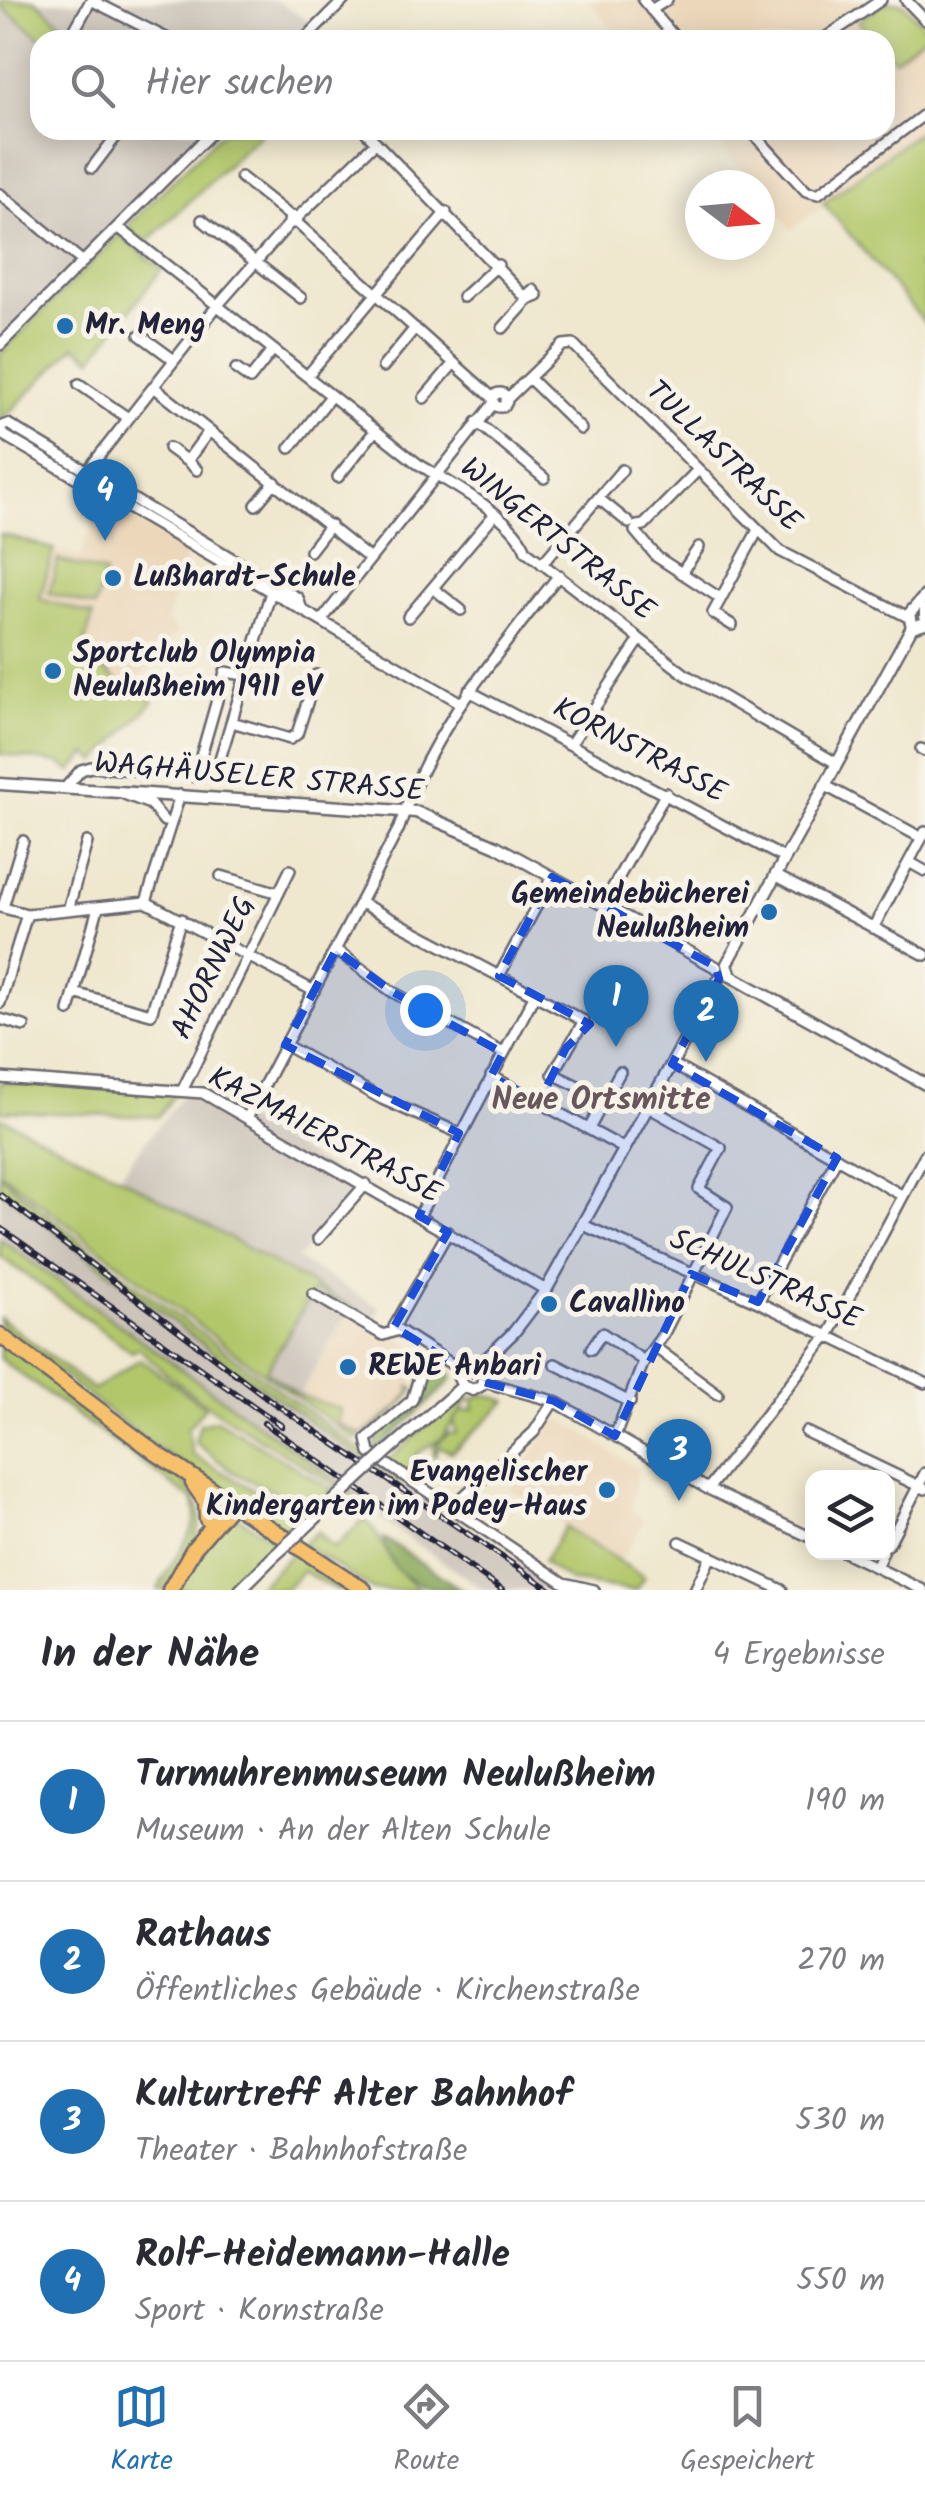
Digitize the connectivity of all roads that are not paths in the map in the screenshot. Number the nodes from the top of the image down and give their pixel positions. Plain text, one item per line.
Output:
1 (344, 0) edge
2 (643, 0) edge
3 (667, 0) edge
4 (881, 0) edge
5 (906, 0) edge
6 (651, 10) junction
7 (925, 20) edge
8 (74, 30) edge
9 (150, 30) edge
10 (314, 30) edge
11 (668, 30) edge
12 (837, 30) edge
13 (925, 114) edge
14 (895, 137) edge
15 (113, 140) edge
16 (204, 140) edge
17 (759, 140) edge
18 (891, 140) edge
19 (376, 142) joint
20 (92, 168) dead end
21 (241, 177) dead end
22 (0, 194) edge
23 (446, 212) junction
24 (202, 220) dead end
25 (293, 220) junction
26 (118, 227) junction
27 (255, 260) junction
28 (83, 262) junction
29 (498, 265) junction
30 (375, 294) junction
31 (301, 298) dead end
32 (463, 298) dead end
33 (216, 306) junction
34 (416, 328) junction
35 (504, 328) dead end
36 (140, 335) dead end
37 (0, 345) edge
38 (272, 351) junction
39 (174, 360) junction
40 (454, 363) junction
41 (382, 367) dead end
42 (236, 369) dead end
43 (307, 376) junction
44 (529, 378) junction
45 (79, 384) dead end
46 (154, 387) junction
47 (331, 396) junction
48 (424, 398) dead end
49 (494, 400) junction
50 (128, 418) junction
51 (477, 422) junction
52 (581, 429) dead end
53 (0, 430) edge
54 (374, 431) junction
55 (209, 432) junction
56 (169, 448) dead end
57 (290, 448) dead end
58 (186, 461) junction
59 (197, 470) dead end
60 (622, 470) dead end
61 (435, 472) junction
62 (697, 472) junction
63 (83, 477) junction
64 (338, 478) dead end
65 (544, 478) dead end
66 (274, 482) junction
67 (598, 498) junction
68 (256, 505) dead end
69 (494, 515) junction
70 (330, 526) junction
71 (634, 527) junction
72 (758, 530) junction
73 (699, 548) dead end
74 (310, 551) dead end
75 (370, 558) junction
76 (542, 564) junction
77 (683, 570) junction
78 (559, 574) junction
79 (434, 589) junction
80 (270, 592) junction
81 (925, 596) edge
82 (720, 598) junction
83 (302, 610) junction
84 (461, 610) dead end
85 (918, 615) edge
86 (408, 617) dead end
87 (322, 621) junction
88 (925, 623) edge
89 (732, 625) dead end
90 (639, 641) junction
91 (246, 675) junction
92 (316, 675) dead end
93 (469, 691) junction
94 (461, 703) junction
95 (232, 722) junction
96 (572, 742) junction
97 (836, 763) junction
98 (195, 776) junction
99 (0, 784) edge
100 (824, 786) junction
101 (66, 788) junction
102 (117, 791) junction
103 (666, 794) junction
104 (175, 795) junction
105 (405, 810) junction
106 (164, 821) junction
107 (165, 835) junction
108 (923, 835) edge
109 (23, 840) dead end
110 (87, 842) dead end
111 (784, 858) junction
112 (909, 862) junction
113 (290, 870) dead end
114 (925, 870) edge
115 (775, 875) junction
116 (220, 876) dead end
117 (552, 877) junction
118 (279, 893) junction
119 (146, 902) junction
120 (360, 903) junction
121 (604, 906) junction
122 (1, 907) edge
123 (98, 908) junction
124 (68, 910) junction
125 (27, 914) junction
126 (181, 919) junction
127 (873, 928) junction
128 (336, 950) junction
129 (247, 955) junction
130 (925, 955) edge
131 (723, 972) junction
132 (499, 976) junction
133 (3, 979) edge
134 (314, 991) junction
135 (74, 992) junction
136 (534, 996) junction
137 (0, 1004) edge
138 (69, 1011) dead end
139 (0, 1019) edge
140 (24, 1026) dead end
141 (284, 1045) junction
142 (503, 1053) junction
143 (672, 1064) junction
144 (620, 1072) dead end
145 (491, 1076) junction
146 (0, 1078) edge
147 (925, 1084) edge
148 (183, 1089) junction
149 (605, 1099) junction
150 (648, 1107) junction
151 (247, 1118) junction
152 (589, 1129) junction
153 (459, 1133) junction
154 (625, 1149) junction
155 (925, 1155) edge
156 (837, 1158) junction
157 (366, 1184) junction
158 (902, 1196) junction
159 (419, 1216) junction
160 (583, 1225) junction
161 (448, 1232) junction
162 (318, 1239) dead end
163 (691, 1274) junction
164 (546, 1290) junction
165 (313, 1294) dead end
166 (758, 1302) junction
167 (395, 1329) junction
168 (0, 1335) edge
169 (828, 1335) junction
170 (656, 1348) junction
171 (591, 1349) dead end
172 (432, 1353) junction
173 (644, 1361) junction
174 (555, 1364) dead end
175 (479, 1366) junction
176 (461, 1370) junction
177 (484, 1382) junction
178 (925, 1383) edge
179 (460, 1389) junction
180 (718, 1394) dead end
181 (554, 1402) junction
182 (630, 1402) junction
183 (806, 1432) dead end
184 (614, 1436) junction
185 (925, 1473) edge
186 (187, 1474) junction
187 (922, 1488) edge
188 (708, 1489) junction
189 (228, 1501) junction
190 (451, 1508) junction
191 (208, 1520) junction
192 (895, 1533) edge
193 (805, 1535) edge
194 (680, 1542) dead end
195 (194, 1548) junction
196 (711, 1556) junction
197 (860, 1560) edge
198 (880, 1560) edge
199 (876, 1568) junction
200 (775, 1589) edge
201 (170, 1590) edge
202 (240, 1590) edge
203 (364, 1590) edge
204 (594, 1590) edge
205 (695, 1590) edge
206 (924, 1590) edge

1 - 10 street
2 - 6 street
3 - 6 street
4 - 12 street
5 - 7 street
6 - 11 street
8 - 9 street
13 - 14 street
15 - 20 street
16 - 26 street
17 - 18 street
19 - 23 street
19 - 25 street
21 - 25 street
22 - 28 street
23 - 29 street
23 - 30 street
24 - 27 street
25 - 27 street
25 - 30 street
26 - 28 street
26 - 33 street, WINGERTSTRASSE
27 - 31 street
27 - 33 street
28 - 37 street
29 - 32 street
29 - 35 street
30 - 34 street
30 - 43 street
33 - 38 street, WINGERTSTRASSE
33 - 39 street
34 - 40 street
34 - 41 street
36 - 39 street
38 - 42 street
38 - 43 street, WINGERTSTRASSE
39 - 46 street
40 - 48 street
40 - 49 street
43 - 47 street, WINGERTSTRASSE
44 - 49 street
44 - 52 street
44 - 62 street, TULLASTRASSE
45 - 50 street
46 - 50 street
46 - 55 street
47 - 54 street, WINGERTSTRASSE
47 - 57 street
49 - 51 street
50 - 63 street
51 - 61 street
51 - 65 street
53 - 63 street
54 - 61 street, WINGERTSTRASSE
54 - 64 street
55 - 58 street
55 - 66 street
56 - 58 street
58 - 59 street
60 - 67 street
61 - 69 street, WINGERTSTRASSE
61 - 75 street
62 - 71 street
62 - 72 street, TULLASTRASSE
63 - 80 street
63 - 83 street
66 - 68 street
66 - 70 street
67 - 71 street
67 - 76 street
69 - 76 street, WINGERTSTRASSE
69 - 79 street
70 - 74 street
70 - 75 street
71 - 77 street
72 - 82 street
72 - 85 street, TULLASTRASSE
73 - 77 street
75 - 87 street
76 - 78 street, WINGERTSTRASSE
77 - 82 street
78 - 90 street, WINGERTSTRASSE
78 - 93 street
79 - 84 street
79 - 86 street
80 - 83 street
80 - 91 street
81 - 85 street
82 - 89 street
83 - 87 street
85 - 88 street
85 - 97 street
87 - 94 street
90 - 96 street
90 - 97 street, WINGERTSTRASSE
91 - 95 street
91 - 98 street
92 - 95 street
93 - 94 street
93 - 96 street, KORNSTRASSE
94 - 105 street
95 - 98 street
96 - 103 street, KORNSTRASSE
97 - 100 street
98 - 101 street
99 - 101 street, WAGHÄUSELER STRASSE
100 - 108 street
100 - 111 street
101 - 102 street, WAGHÄUSELER STRASSE
102 - 104 street, WAGHÄUSELER STRASSE
102 - 106 street
103 - 111 street, KORNSTRASSE
103 - 121 street
104 - 105 street, WAGHÄUSELER STRASSE
104 - 106 street
104 - 107 street
105 - 117 street, WAGHÄUSELER STRASSE
105 - 120 street
106 - 107 street
107 - 119 street
108 - 112 street
109 - 122 street
110 - 124 street
111 - 115 street
112 - 114 street
112 - 127 street
113 - 118 street, AHORNWEG
115 - 127 street
115 - 131 street
116 - 118 street
117 - 121 street, WAGHÄUSELER STRASSE
117 - 132 street
118 - 129 street, AHORNWEG
119 - 123 street
119 - 126 street
120 - 128 street
120 - 132 street
121 - 131 street, WAGHÄUSELER STRASSE
122 - 125 street
123 - 124 street
123 - 135 street
124 - 125 street
125 - 133 street
126 - 129 street
126 - 135 street
127 - 130 street
128 - 134 street
128 - 142 street
129 - 134 street
129 - 148 street, AHORNWEG
131 - 143 street
131 - 147 street, WAGHÄUSELER STRASSE
132 - 136 street
133 - 137 street
134 - 141 street
135 - 138 street
136 - 142 street
136 - 149 street
139 - 140 street
141 - 151 street
141 - 153 street
142 - 145 street
143 - 150 street
143 - 156 street
144 - 149 street
145 - 152 street
145 - 153 street
146 - 148 street, KAZMAIERSTRASSE
148 - 151 street, KAZMAIERSTRASSE
149 - 152 street
150 - 154 street
150 - 163 street
151 - 157 street, KAZMAIERSTRASSE
152 - 154 street
153 - 159 street
154 - 160 street
155 - 158 street
156 - 158 street
156 - 166 street
157 - 159 street, KAZMAIERSTRASSE
157 - 162 street
158 - 169 street
159 - 161 street, KAZMAIERSTRASSE
160 - 163 street, SCHULSTRASSE
160 - 164 street
161 - 164 street, KAZMAIERSTRASSE
161 - 167 street
163 - 166 street, SCHULSTRASSE
163 - 170 street
164 - 175 street
165 - 167 street
166 - 169 street, SCHULSTRASSE
167 - 172 street
168 - 186 main road
169 - 178 street, SCHULSTRASSE
169 - 188 street
170 - 173 street
170 - 180 street
171 - 173 street
172 - 176 street
172 - 190 street
173 - 182 street
174 - 182 street
175 - 176 street
175 - 177 street
176 - 179 street
177 - 179 street
177 - 181 street
179 - 202 street, bridge
181 - 184 street
181 - 190 street
182 - 184 street
183 - 187 street
184 - 188 street
185 - 187 street
186 - 189 main road
186 - 191 main road
187 - 192 street
188 - 193 street
189 - 191 main road
189 - 195 main road
189 - 203 main road
190 - 204 street
191 - 195 main road
194 - 196 street
195 - 201 main road
196 - 200 street
196 - 205 street
197 - 199 street
198 - 199 street
199 - 206 street

